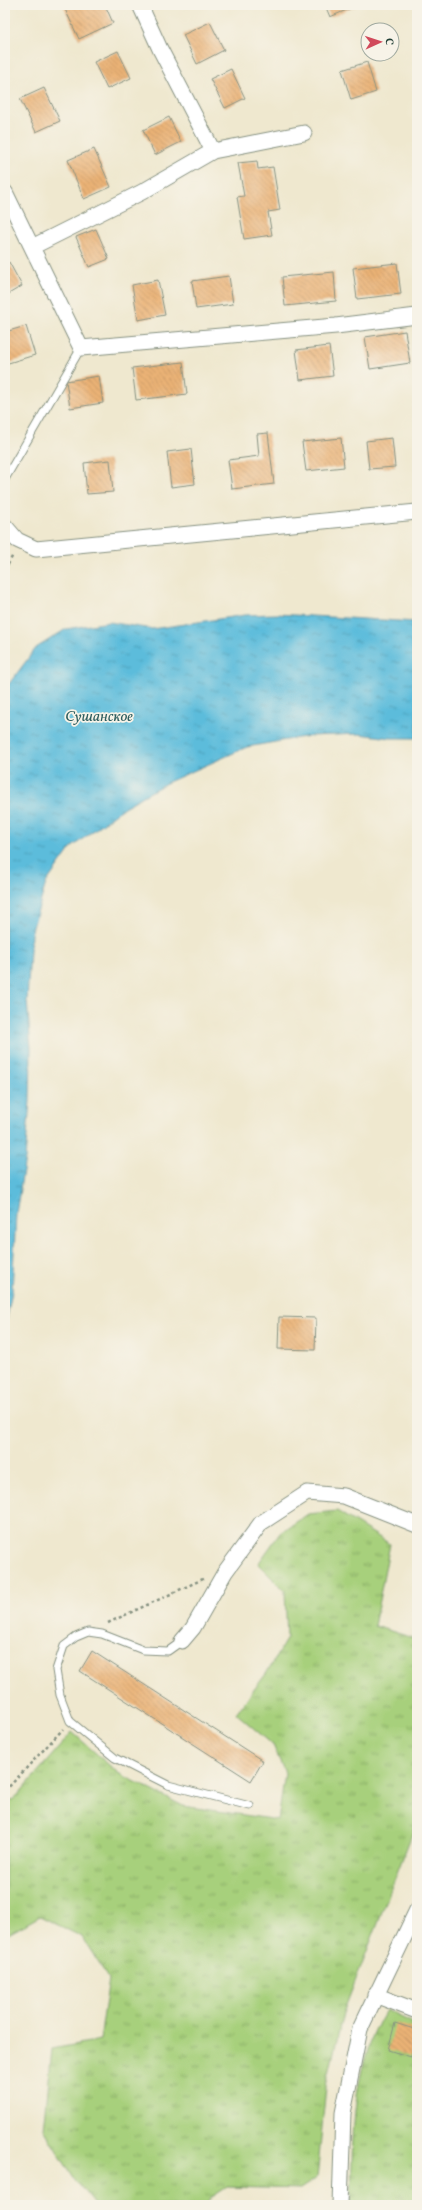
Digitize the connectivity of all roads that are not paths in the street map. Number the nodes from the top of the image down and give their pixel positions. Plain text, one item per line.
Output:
1 (141, 5) edge
2 (304, 133) dead end
3 (213, 152) junction
4 (5, 192) edge
5 (32, 247) junction
6 (417, 316) edge
7 (81, 348) junction
8 (5, 479) edge
9 (417, 512) edge
10 (5, 526) edge
11 (417, 1525) edge
12 (182, 1641) joint
13 (250, 1806) dead end
14 (417, 1910) edge
15 (412, 1933) edge
16 (375, 1995) junction
17 (417, 2011) edge
18 (340, 2205) edge

1 - 3 street
2 - 3 street
3 - 5 street
4 - 5 street
5 - 7 street
6 - 7 street
7 - 8 lane
9 - 10 street
11 - 12 street
12 - 13 lane
14 - 15 street
15 - 16 street
16 - 17 street
16 - 18 street

